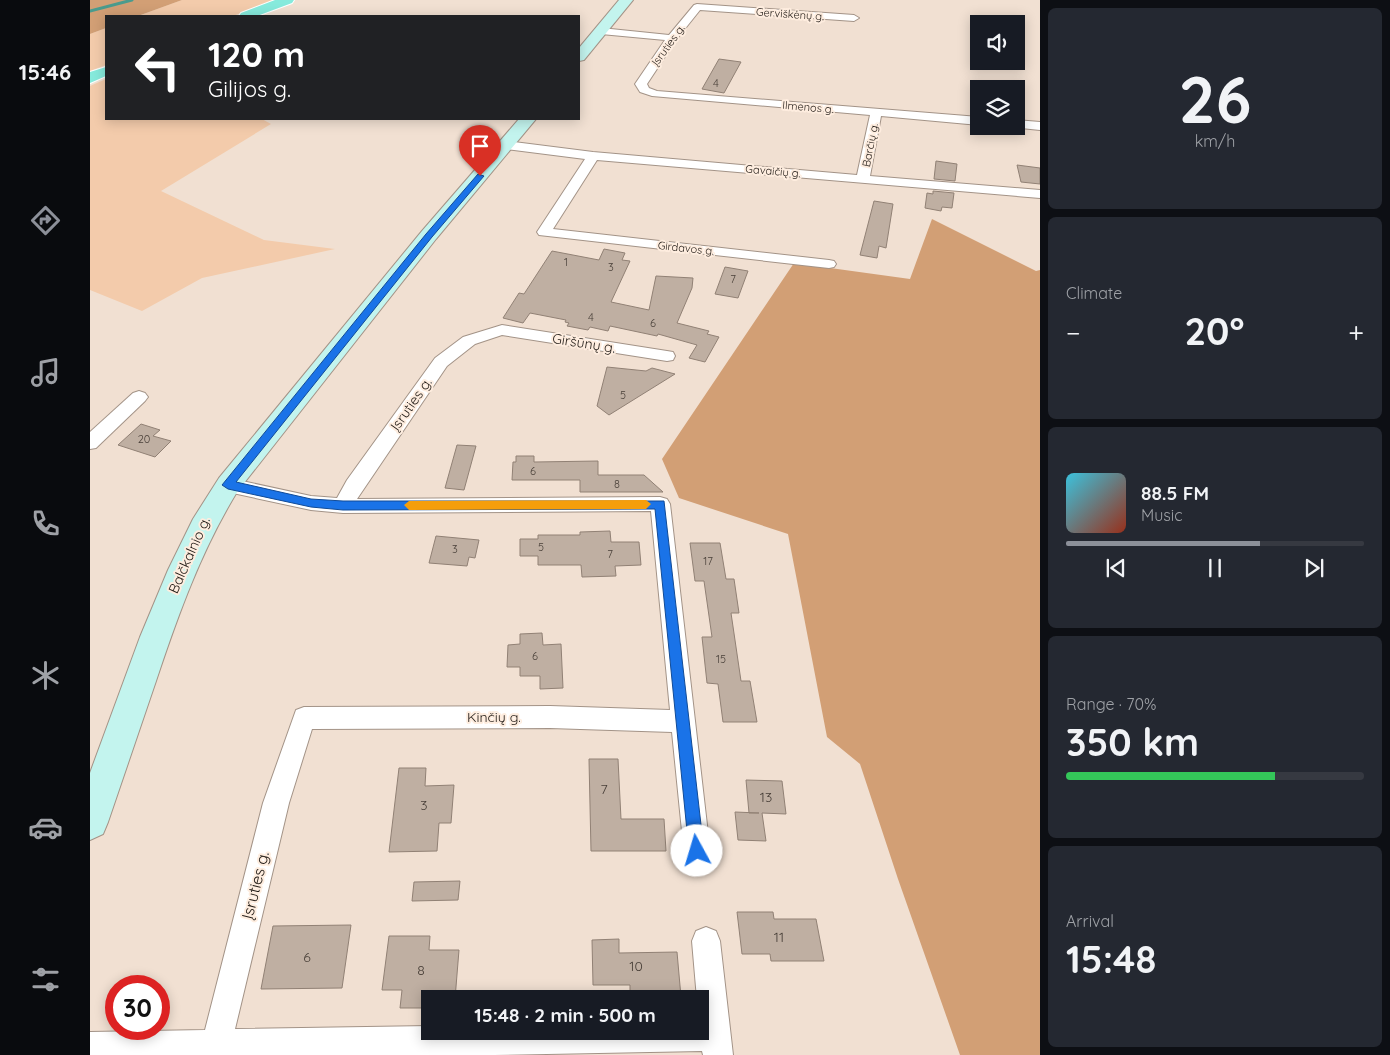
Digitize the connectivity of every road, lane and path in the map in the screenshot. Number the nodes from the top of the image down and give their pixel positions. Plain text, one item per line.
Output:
1 (287, 0) edge
2 (626, 0) edge
3 (697, 7) joint
4 (249, 15) edge
5 (854, 18) dead end
6 (601, 31) junction
7 (672, 38) junction
8 (580, 56) edge
9 (105, 71) edge
10 (90, 78) edge
11 (641, 84) joint
12 (876, 113) junction
13 (527, 120) edge
14 (970, 120) edge
15 (1025, 125) edge
16 (1040, 126) edge
17 (506, 146) junction
18 (593, 156) junction
19 (863, 178) junction
20 (1040, 194) edge
21 (829, 264) dead end
22 (502, 330) joint
23 (667, 356) dead end
24 (139, 397) dead end
25 (90, 443) edge
26 (228, 485) junction
27 (343, 506) junction
28 (304, 718) joint
29 (683, 721) junction
30 (90, 822) edge
31 (697, 851) dead end
32 (706, 941) dead end
33 (717, 1046) edge
34 (90, 1047) edge
35 (215, 1050) edge

1 - 4 main road
2 - 6 street
3 - 5 street, Gerviškėnų g.
3 - 7 street, Įsruties g.
6 - 7 street
6 - 8 street
7 - 11 street, Įsruties g.
9 - 10 main road
11 - 12 street, Ilmenos g.
12 - 14 street, Ilmenos g.
12 - 19 street, Barčių g.
13 - 17 street, Balčkalnio g.
15 - 16 street
17 - 18 street, Gavaičių g.
17 - 26 street, Balčkalnio g.
18 - 19 street, Gavaičių g.
18 - 21 street, Girdavos g.
19 - 20 street, Gavaičių g.
22 - 23 street, Giršūnų g.
22 - 27 street, Įsruties g.
24 - 25 street
26 - 27 street
26 - 30 street, Balčkalnio g.
27 - 29 street
28 - 29 street, Kinčių g.
28 - 35 street, Įsruties g.
29 - 31 street
32 - 33 street
33 - 35 street
34 - 35 street

